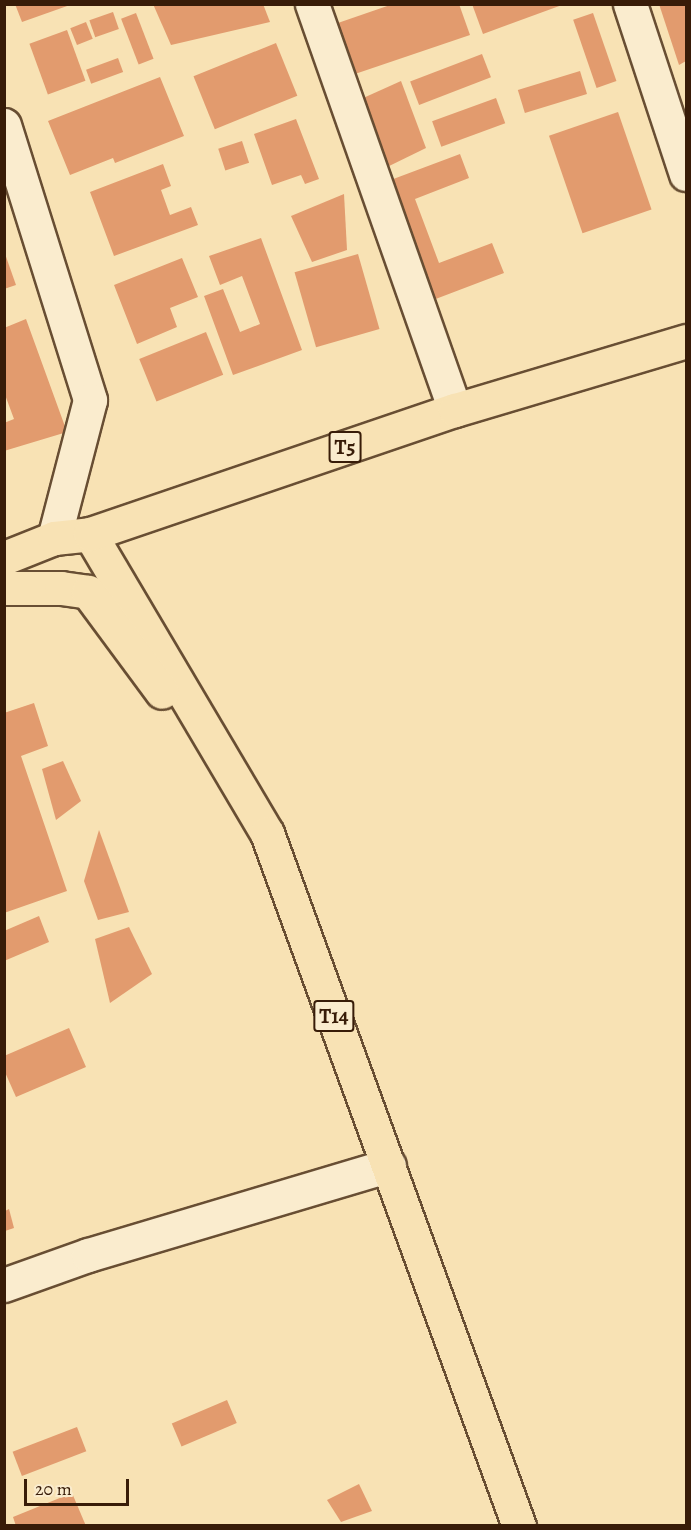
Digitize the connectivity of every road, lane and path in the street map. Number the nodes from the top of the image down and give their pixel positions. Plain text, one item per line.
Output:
1 (312, 4) edge
2 (630, 4) edge
3 (4, 125) edge
4 (687, 174) edge
5 (681, 340) edge
6 (455, 410) junction
7 (90, 534) junction
8 (54, 538) junction
9 (4, 558) edge
10 (4, 588) edge
11 (267, 833) junction
12 (389, 1165) junction
13 (4, 1285) edge
14 (519, 1526) edge

1 - 6 street
2 - 4 street
3 - 8 street
5 - 6 highway, T5
6 - 7 highway, T5
7 - 8 highway, T5
7 - 11 highway, T14
8 - 9 highway, T5
10 - 11 highway, T14
11 - 12 highway, T14
12 - 13 street
12 - 14 highway, T14

